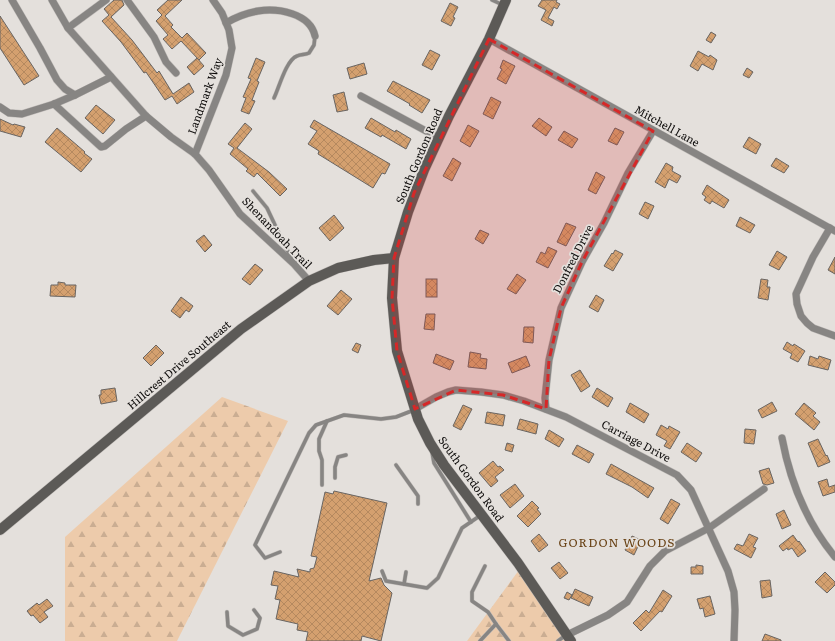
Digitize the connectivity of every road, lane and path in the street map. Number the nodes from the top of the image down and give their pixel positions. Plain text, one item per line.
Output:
1 (12, 0) edge
2 (52, 0) edge
3 (106, 0) edge
4 (127, 0) edge
5 (213, 0) edge
6 (492, 0) edge
7 (505, 3) edge
8 (226, 23) junction
9 (68, 28) junction
10 (315, 36) joint
11 (489, 39) junction
12 (176, 73) dead end
13 (111, 77) junction
14 (75, 95) junction
15 (361, 96) dead end
16 (274, 98) dead end
17 (54, 104) junction
18 (0, 107) edge
19 (146, 116) junction
20 (653, 130) junction
21 (439, 138) junction
22 (195, 154) junction
23 (253, 191) dead end
24 (832, 229) edge
25 (394, 258) junction
26 (294, 264) junction
27 (309, 282) junction
28 (835, 336) edge
29 (415, 409) junction
30 (546, 409) junction
31 (327, 421) junction
32 (782, 438) dead end
33 (430, 443) junction
34 (346, 455) dead end
35 (396, 465) dead end
36 (335, 478) dead end
37 (322, 485) dead end
38 (764, 489) dead end
39 (418, 504) dead end
40 (481, 515) junction
41 (471, 522) junction
42 (709, 528) junction
43 (0, 530) edge
44 (280, 552) dead end
45 (835, 557) edge
46 (485, 566) dead end
47 (382, 571) dead end
48 (406, 572) dead end
49 (404, 584) junction
50 (254, 610) dead end
51 (227, 612) dead end
52 (496, 624) junction
53 (569, 638) edge
54 (480, 641) edge
55 (510, 641) edge
56 (558, 641) edge
57 (734, 641) edge

1 - 14 street
2 - 9 street, Shenandoah Trail
3 - 9 street
4 - 12 street
5 - 8 street, Landmark Way
6 - 7 lane
7 - 11 street, South Gordon Road
8 - 10 street
8 - 22 street, Landmark Way
9 - 13 street, Shenandoah Trail
10 - 16 lane
11 - 20 street, Mitchell Lane
11 - 21 street, South Gordon Road
13 - 14 street
13 - 19 street, Shenandoah Trail
14 - 17 street
15 - 21 street
17 - 18 street
17 - 19 street
19 - 22 street, Shenandoah Trail
20 - 24 street, Mitchell Lane
20 - 30 street, Donfred Drive
21 - 25 street, South Gordon Road
22 - 26 street, Shenandoah Trail
23 - 26 lane
24 - 28 street
25 - 27 street, Hillcrest Drive Southeast
25 - 29 street, South Gordon Road
26 - 27 street, Shenandoah Trail
27 - 43 street, Hillcrest Drive Southeast
29 - 30 street, Carriage Drive
29 - 31 lane
29 - 33 street, South Gordon Road
30 - 42 street, Carriage Drive
31 - 37 lane
31 - 44 lane
32 - 45 street
33 - 40 street, South Gordon Road
33 - 41 lane
34 - 36 lane
35 - 39 lane
38 - 42 street
40 - 41 lane
40 - 53 street, South Gordon Road
41 - 49 lane
42 - 53 street
42 - 57 street, Carriage Drive
46 - 52 lane
47 - 49 lane
48 - 49 lane
50 - 51 lane
52 - 54 lane
52 - 55 lane
53 - 56 lane

